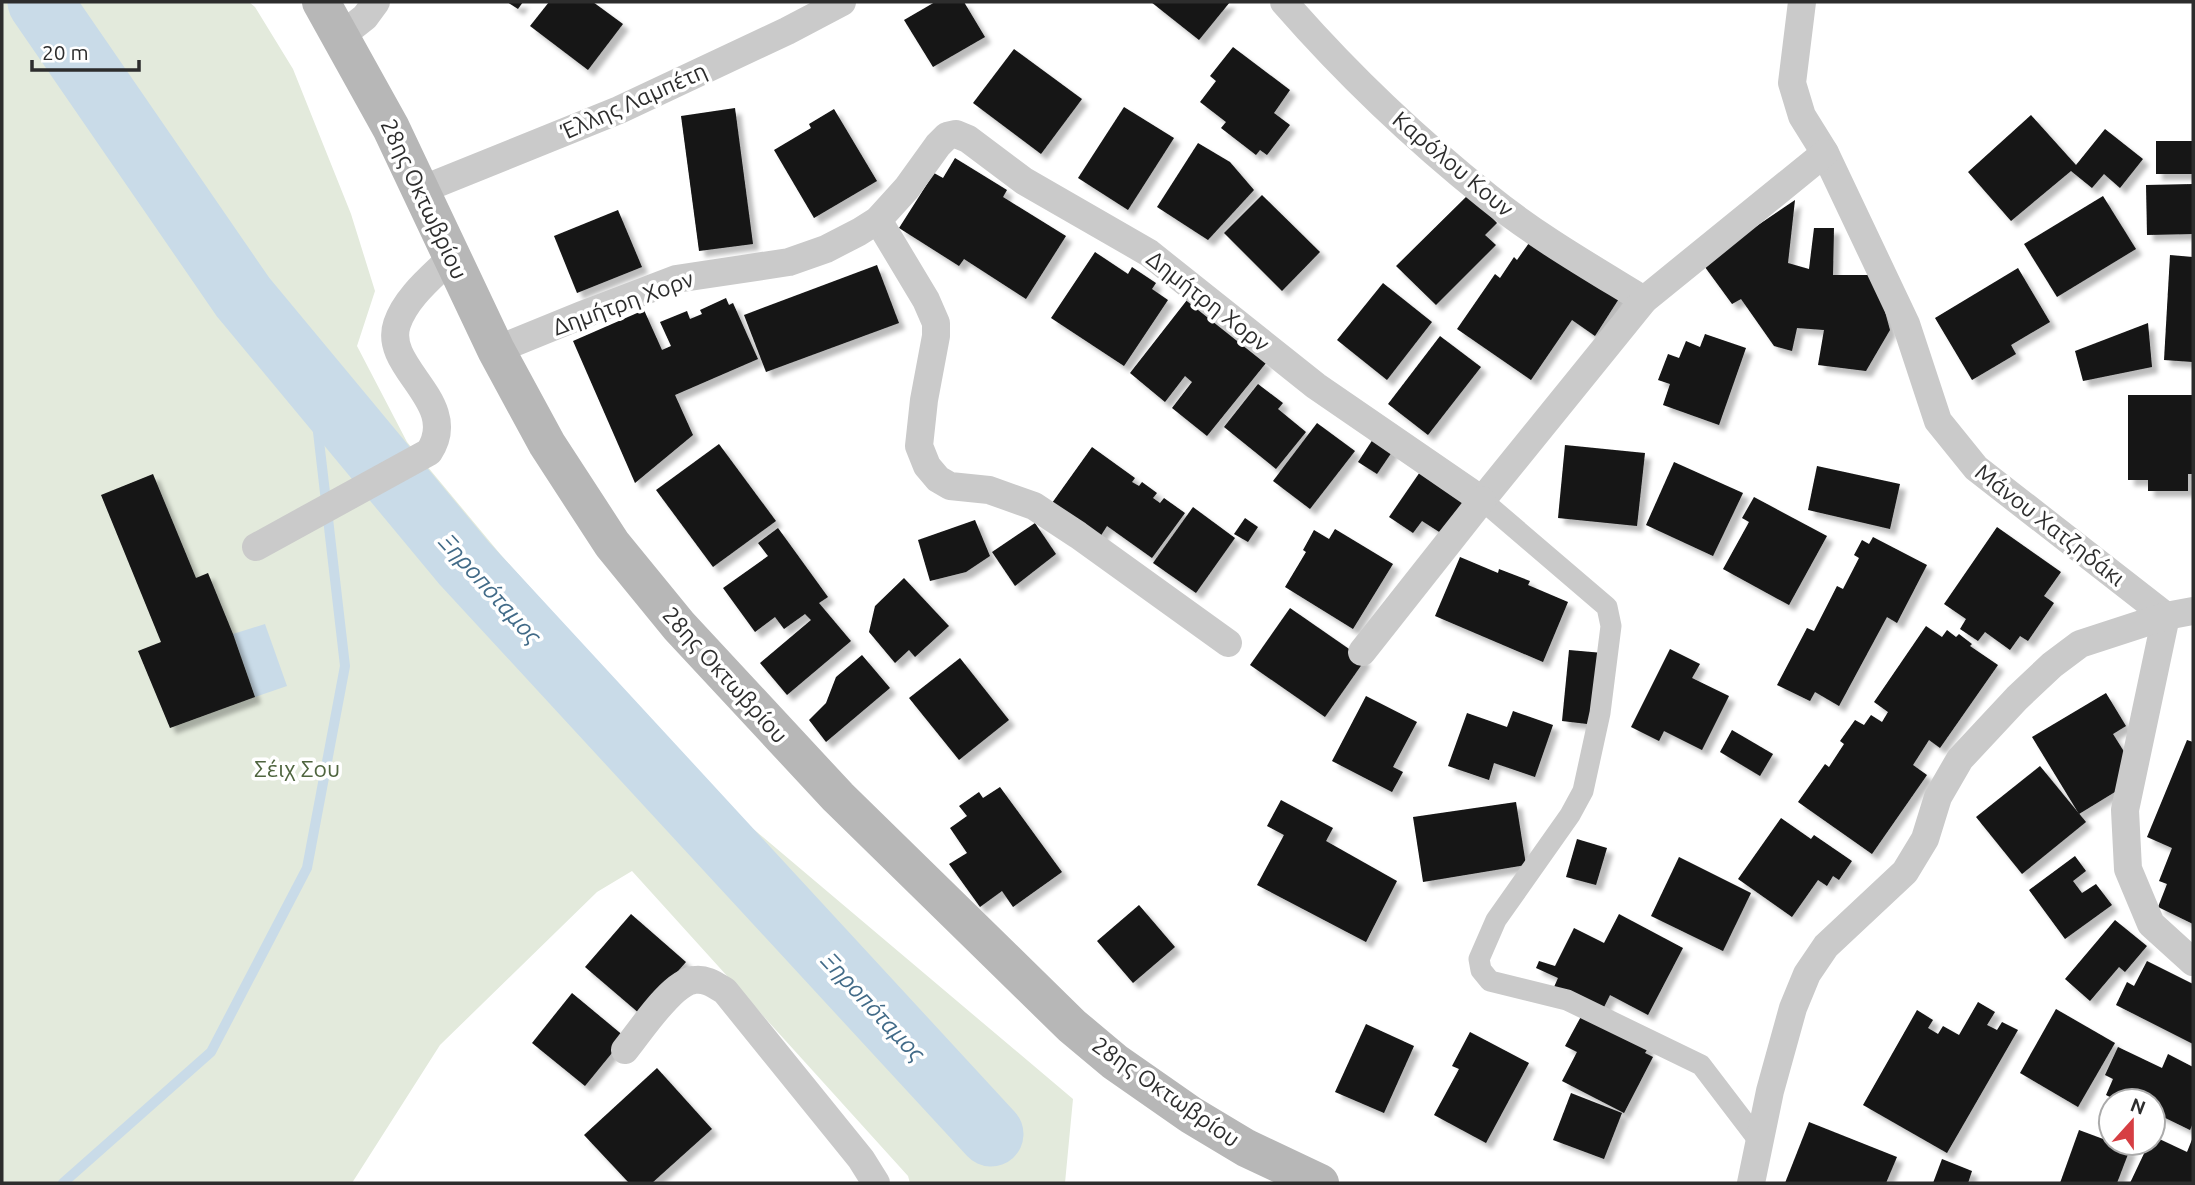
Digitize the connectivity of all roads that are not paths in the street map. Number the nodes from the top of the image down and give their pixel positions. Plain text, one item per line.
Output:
1 (321, 2) edge
2 (376, 2) edge
3 (842, 2) edge
4 (1284, 2) edge
5 (1802, 2) edge
6 (341, 36) junction
7 (1825, 153) junction
8 (421, 190) junction
9 (878, 220) junction
10 (451, 258) junction
11 (1644, 300) junction
12 (496, 350) junction
13 (1482, 500) junction
14 (256, 547) dead end
15 (2193, 611) edge
16 (2166, 616) junction
17 (1228, 643) dead end
18 (1362, 652) dead end
19 (2193, 962) edge
20 (625, 1050) dead end
21 (1759, 1141) junction
22 (876, 1183) edge
23 (1320, 1183) edge
24 (1751, 1183) edge

1 - 6 main road, 28ης Οκτωβρίου
2 - 6 street
3 - 8 street, Έλλης Λαμπέτη
4 - 11 street, Καρόλου Κουν
5 - 7 street, Μάνου Χατζηδάκι
6 - 8 main road, 28ης Οκτωβρίου
7 - 11 street
7 - 16 street, Μάνου Χατζηδάκι
8 - 10 main road, 28ης Οκτωβρίου
9 - 12 street, Δημήτρη Χορν
9 - 13 street, Δημήτρη Χορν
9 - 17 street
10 - 12 main road, 28ης Οκτωβρίου
10 - 14 street
11 - 13 street
12 - 23 main road, 28ης Οκτωβρίου
13 - 18 street
13 - 21 street
15 - 16 street
16 - 19 street
16 - 21 street
20 - 22 street
21 - 24 street

